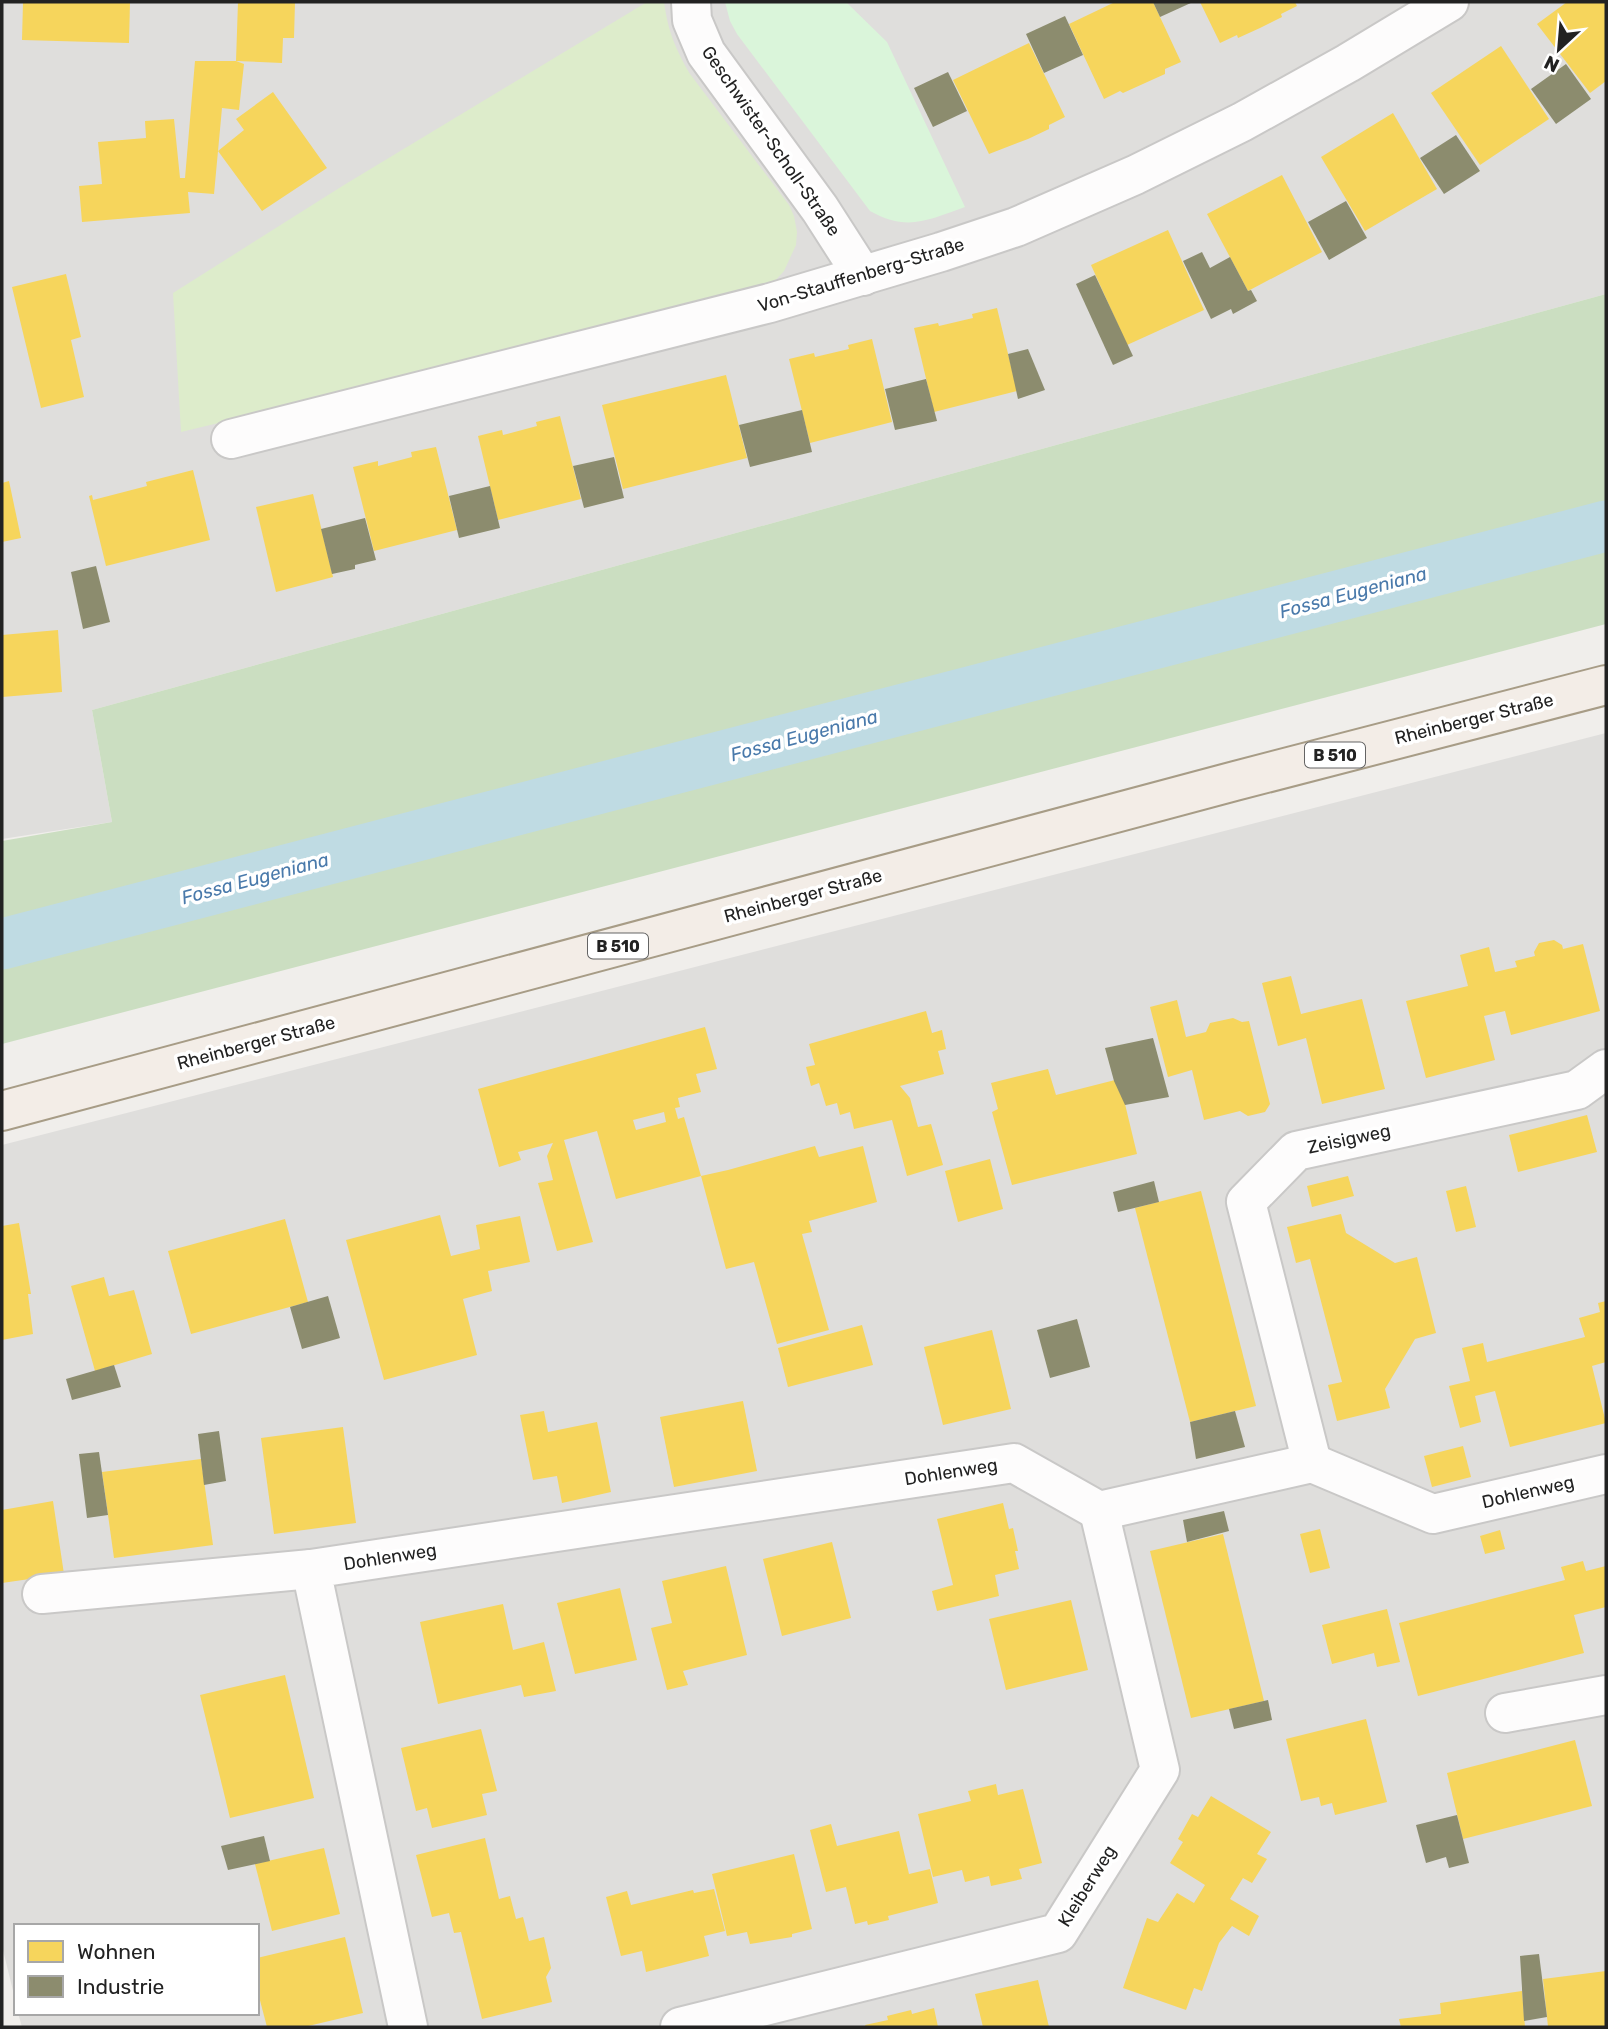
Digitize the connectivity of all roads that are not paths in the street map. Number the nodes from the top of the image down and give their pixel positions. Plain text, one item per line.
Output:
1 (691, 2) edge
2 (1449, 2) edge
3 (863, 276) junction
4 (231, 439) dead end
5 (1606, 685) edge
6 (1606, 1069) edge
7 (2, 1111) edge
8 (1312, 1463) junction
9 (1606, 1474) edge
10 (1099, 1511) junction
11 (311, 1569) junction
12 (43, 1594) dead end
13 (1606, 1695) edge
14 (1505, 1713) dead end
15 (408, 2027) edge
16 (680, 2027) edge

1 - 3 street, Geschwister-Scholl-Straße
2 - 3 street, Von-Stauffenberg-Straße
3 - 4 street, Von-Stauffenberg-Straße
5 - 7 main road, Rheinberger Straße / B 510
6 - 8 street, Zeisigweg
8 - 9 street, Dohlenweg
8 - 10 street
10 - 11 street, Dohlenweg
10 - 16 street, Kleiberweg
11 - 12 street, Dohlenweg
11 - 15 street
13 - 14 street

